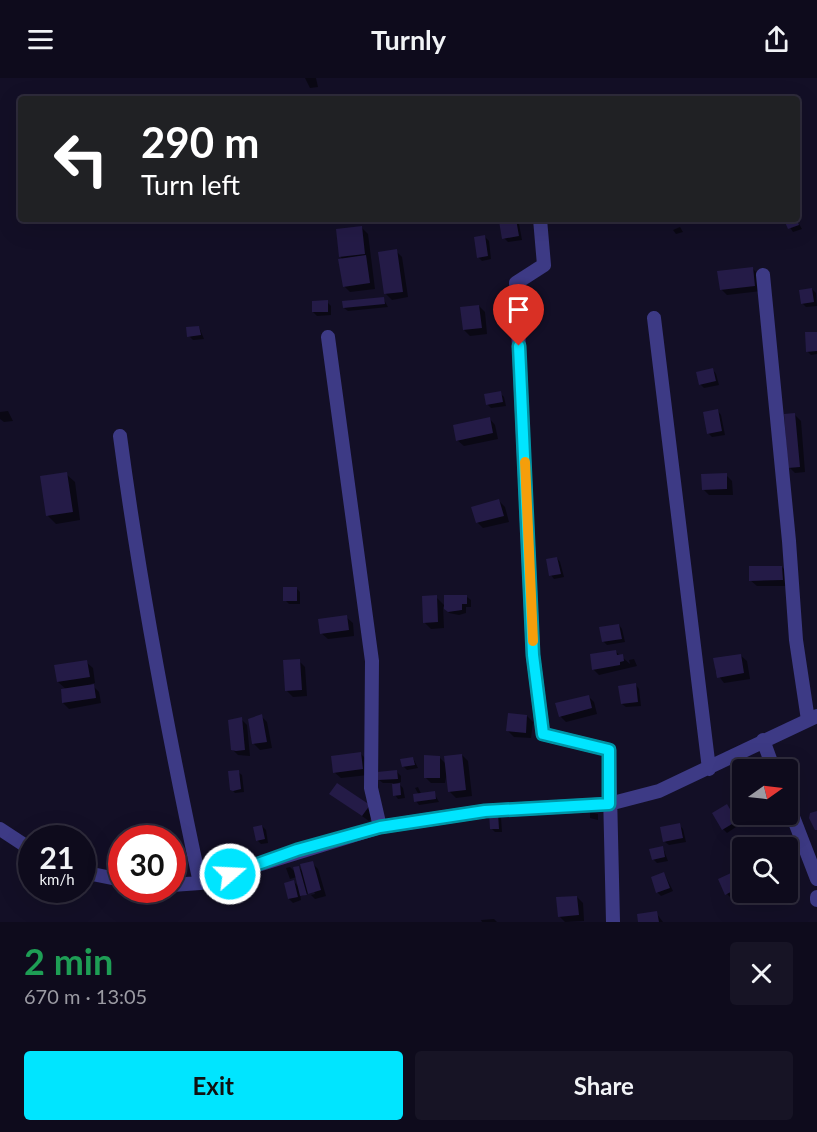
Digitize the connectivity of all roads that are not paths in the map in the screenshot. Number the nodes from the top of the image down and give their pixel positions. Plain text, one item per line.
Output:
1 (540, 222) edge
2 (763, 275) dead end
3 (654, 318) dead end
4 (328, 337) dead end
5 (120, 436) dead end
6 (812, 718) edge
7 (763, 740) junction
8 (770, 759) edge
9 (709, 769) junction
10 (609, 804) junction
11 (796, 825) edge
12 (380, 827) junction
13 (0, 829) edge
14 (18, 841) edge
15 (817, 879) edge
16 (200, 883) junction
17 (186, 884) edge
18 (613, 922) edge

1 - 10 street
2 - 6 street
3 - 9 street
4 - 12 street
5 - 16 street
6 - 7 street
7 - 8 street
7 - 9 street
9 - 10 street
10 - 12 street
10 - 18 street
11 - 15 street
12 - 16 street
13 - 14 street
16 - 17 street

